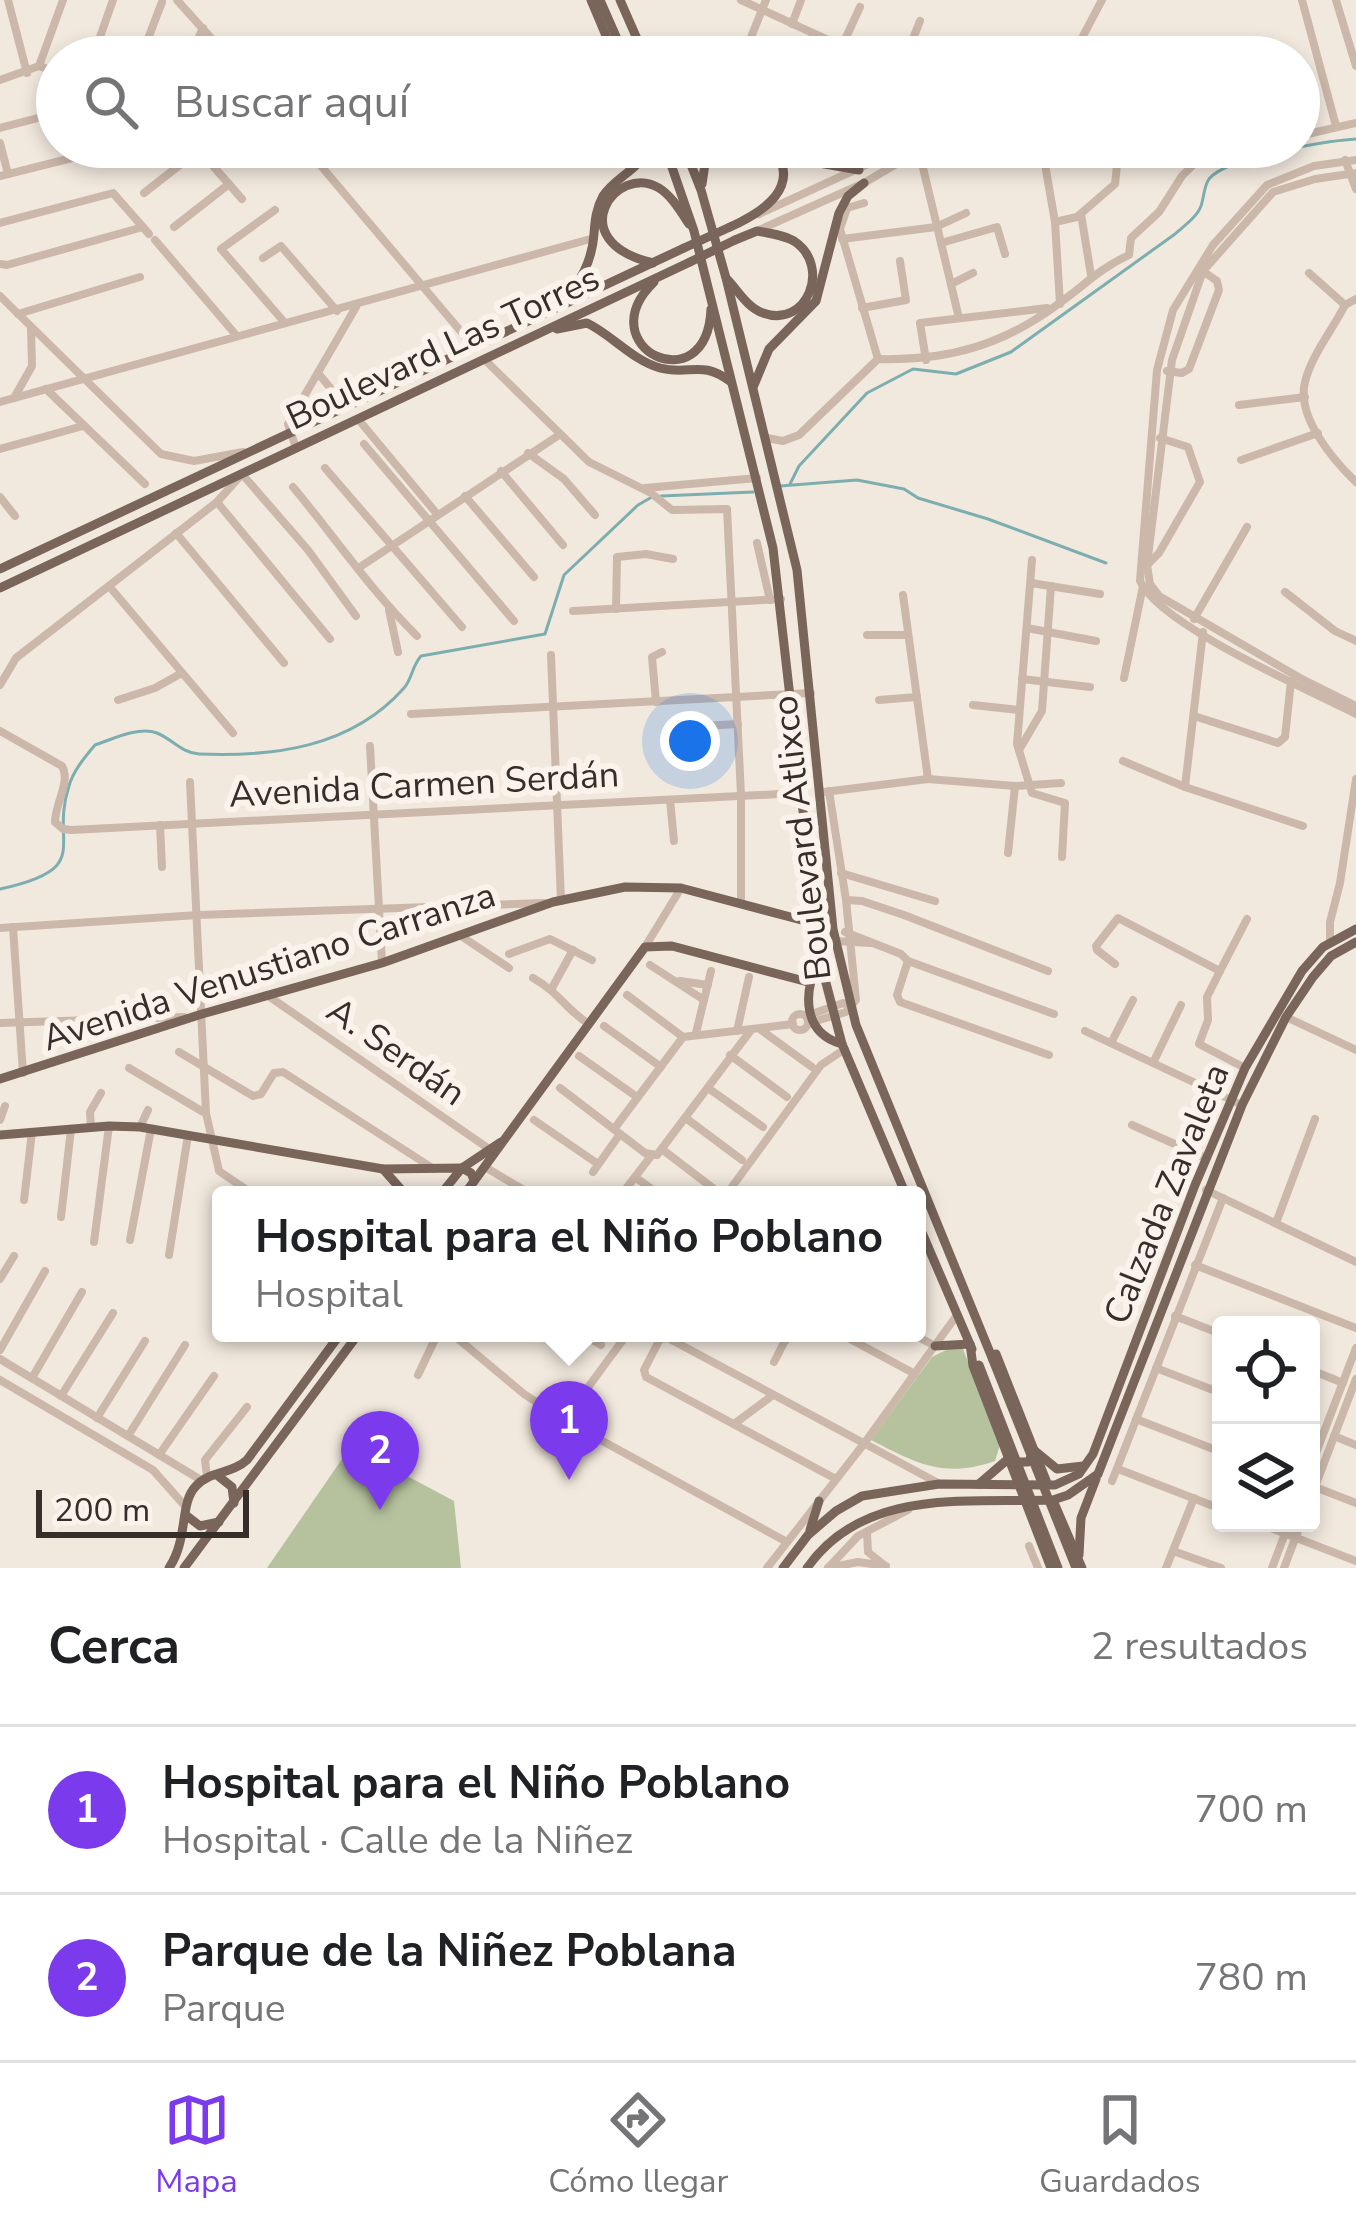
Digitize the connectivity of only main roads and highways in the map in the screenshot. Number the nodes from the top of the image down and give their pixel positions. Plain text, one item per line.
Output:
1 (595, 0) edge
2 (624, 3) edge
3 (608, 36) edge
4 (614, 36) edge
5 (637, 36) edge
6 (637, 168) edge
7 (672, 168) edge
8 (692, 168) edge
9 (704, 168) edge
10 (783, 168) edge
11 (848, 168) edge
12 (859, 170) road end
13 (864, 183) road end
14 (701, 190) junction
15 (694, 231) junction
16 (653, 263) junction
17 (659, 276) junction
18 (726, 278) junction
19 (711, 298) junction
20 (556, 308) junction
21 (529, 337) junction
22 (734, 385) junction
23 (754, 385) junction
24 (0, 569) edge
25 (0, 588) edge
26 (813, 922) junction
27 (1356, 929) edge
28 (1356, 943) edge
29 (820, 960) junction
30 (808, 982) junction
31 (844, 1046) junction
32 (0, 1079) edge
33 (1236, 1102) junction
34 (0, 1135) edge
35 (495, 1148) junction
36 (462, 1168) junction
37 (383, 1169) junction
38 (474, 1180) junction
39 (398, 1186) edge
40 (447, 1186) edge
41 (470, 1186) edge
42 (902, 1186) edge
43 (922, 1186) edge
44 (1201, 1188) junction
45 (926, 1195) edge
46 (926, 1241) edge
47 (982, 1335) junction
48 (334, 1342) edge
49 (352, 1342) edge
50 (970, 1344) junction
51 (935, 1346) road end
52 (1035, 1451) junction
53 (1008, 1459) junction
54 (1087, 1465) junction
55 (1098, 1474) junction
56 (208, 1477) junction
57 (979, 1484) junction
58 (1018, 1485) junction
59 (1048, 1486) junction
60 (1053, 1500) junction
61 (819, 1501) road end
62 (1025, 1501) junction
63 (234, 1504) junction
64 (186, 1511) junction
65 (1062, 1520) junction
66 (220, 1522) junction
67 (1037, 1531) junction
68 (808, 1535) junction
69 (820, 1549) junction
70 (1079, 1565) edge
71 (170, 1568) edge
72 (184, 1568) edge
73 (783, 1568) edge
74 (807, 1568) edge
75 (1055, 1568) edge

1 - 3 main road
1 - 4 main road
2 - 5 main road
6 - 20 main road
7 - 15 main road, Boulevard Atlixco
8 - 14 main road, Boulevard Atlixco
9 - 14 main road
10 - 16 main road, Boulevard Las Torres, bridge
11 - 12 main road
13 - 23 main road
14 - 18 main road, Boulevard Atlixco
15 - 16 main road
15 - 19 main road, Boulevard Atlixco
16 - 20 main road, Boulevard Las Torres
17 - 18 main road, Boulevard Las Torres, bridge
17 - 19 main road
17 - 21 main road, Boulevard Las Torres
18 - 23 main road, Boulevard Atlixco
19 - 22 main road, Boulevard Atlixco
20 - 24 main road, Boulevard Las Torres
21 - 22 main road
21 - 25 main road, Boulevard Las Torres
22 - 26 main road, Boulevard Atlixco
23 - 43 main road, Boulevard Atlixco
26 - 29 main road, Boulevard Atlixco
26 - 32 main road, Avenida Venustiano Carranza
27 - 33 main road, Calzada Zavaleta
28 - 33 main road, Calzada Zavaleta
29 - 30 main road
29 - 31 main road, Boulevard Atlixco
30 - 31 main road
30 - 35 main road
31 - 42 main road, Boulevard Atlixco
33 - 44 main road, Calzada Zavaleta
33 - 44 main road, Calzada Zavaleta
34 - 37 main road
35 - 36 main road
35 - 38 main road
36 - 37 main road
36 - 38 main road
36 - 40 main road
37 - 39 main road
38 - 41 main road
44 - 54 main road, Calzada Zavaleta
44 - 55 main road, Calzada Zavaleta
45 - 47 main road, Boulevard Atlixco
46 - 50 main road
47 - 52 main road
47 - 70 main road, Boulevard Atlixco, bridge
48 - 56 main road
49 - 63 main road
50 - 51 main road
50 - 53 main road
50 - 75 main road, bridge
52 - 53 main road
52 - 54 main road
52 - 59 main road
53 - 57 main road
53 - 58 main road
54 - 59 main road
55 - 60 main road
55 - 70 main road, Calzada Zavaleta
56 - 63 main road
56 - 64 main road
57 - 58 main road
57 - 68 main road
58 - 59 main road
58 - 62 main road
59 - 60 main road
60 - 62 main road
60 - 65 main road
61 - 68 main road
62 - 67 main road
62 - 69 main road
63 - 66 main road
64 - 66 main road
64 - 71 main road
65 - 67 main road
65 - 70 main road
66 - 72 main road
67 - 75 main road
68 - 69 main road
68 - 73 main road
69 - 74 main road

